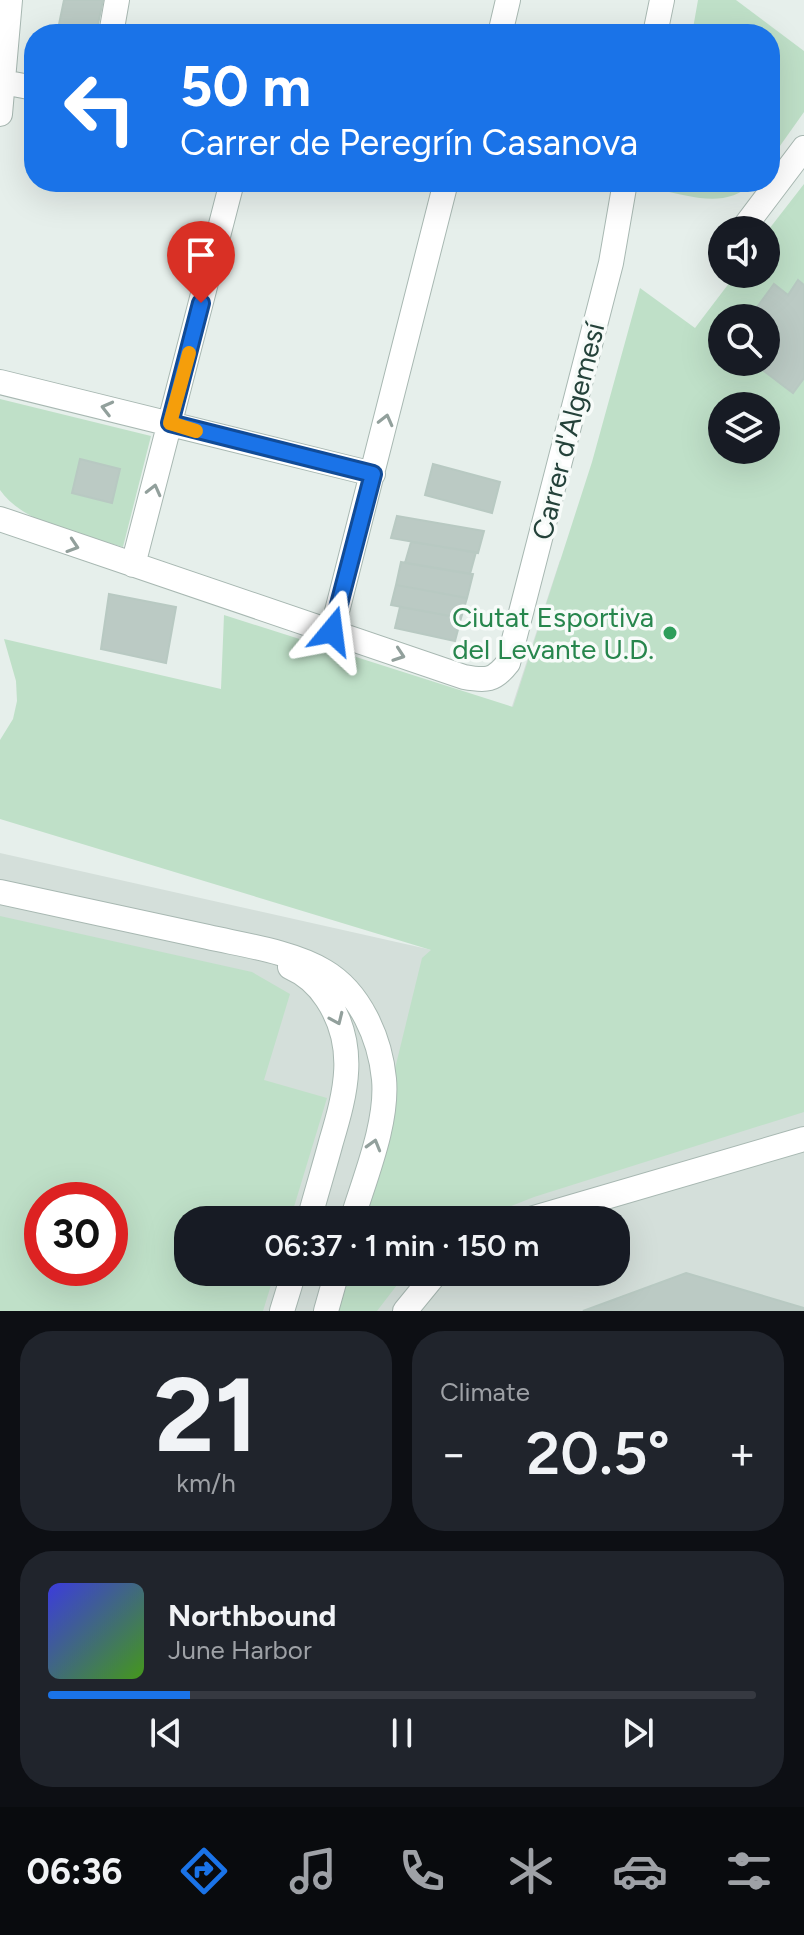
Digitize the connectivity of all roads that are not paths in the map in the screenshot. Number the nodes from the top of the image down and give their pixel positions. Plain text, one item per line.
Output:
1 (10, 0) edge
2 (117, 0) edge
3 (508, 0) edge
4 (662, 0) edge
5 (113, 24) edge
6 (502, 24) edge
7 (657, 24) edge
8 (3, 82) junction
9 (24, 86) edge
10 (0, 114) edge
11 (804, 148) edge
12 (780, 180) edge
13 (229, 192) edge
14 (444, 192) edge
15 (623, 192) edge
16 (771, 192) edge
17 (753, 216) edge
18 (0, 382) edge
19 (170, 423) junction
20 (373, 474) junction
21 (0, 519) edge
22 (133, 565) junction
23 (332, 631) junction
24 (0, 892) edge
25 (233, 943) junction
26 (804, 1139) edge
27 (313, 1206) edge
28 (356, 1206) edge
29 (575, 1206) edge
30 (290, 1286) edge
31 (333, 1286) edge
32 (426, 1286) edge
33 (282, 1311) edge
34 (326, 1311) edge
35 (405, 1311) edge

1 - 8 street
2 - 5 street
3 - 6 street
4 - 7 street
8 - 9 street
8 - 10 street
11 - 12 street
13 - 19 street
20 -> 14 street
23 -> 15 street, Carrer d'Algemesí
16 - 17 street
19 -> 18 street
19 - 20 street
22 -> 19 street
20 - 23 street
21 -> 22 street
22 - 23 street
24 - 25 street
25 -> 27 street
28 -> 25 street
26 - 29 street
30 - 33 street
31 - 34 street
32 - 35 street

